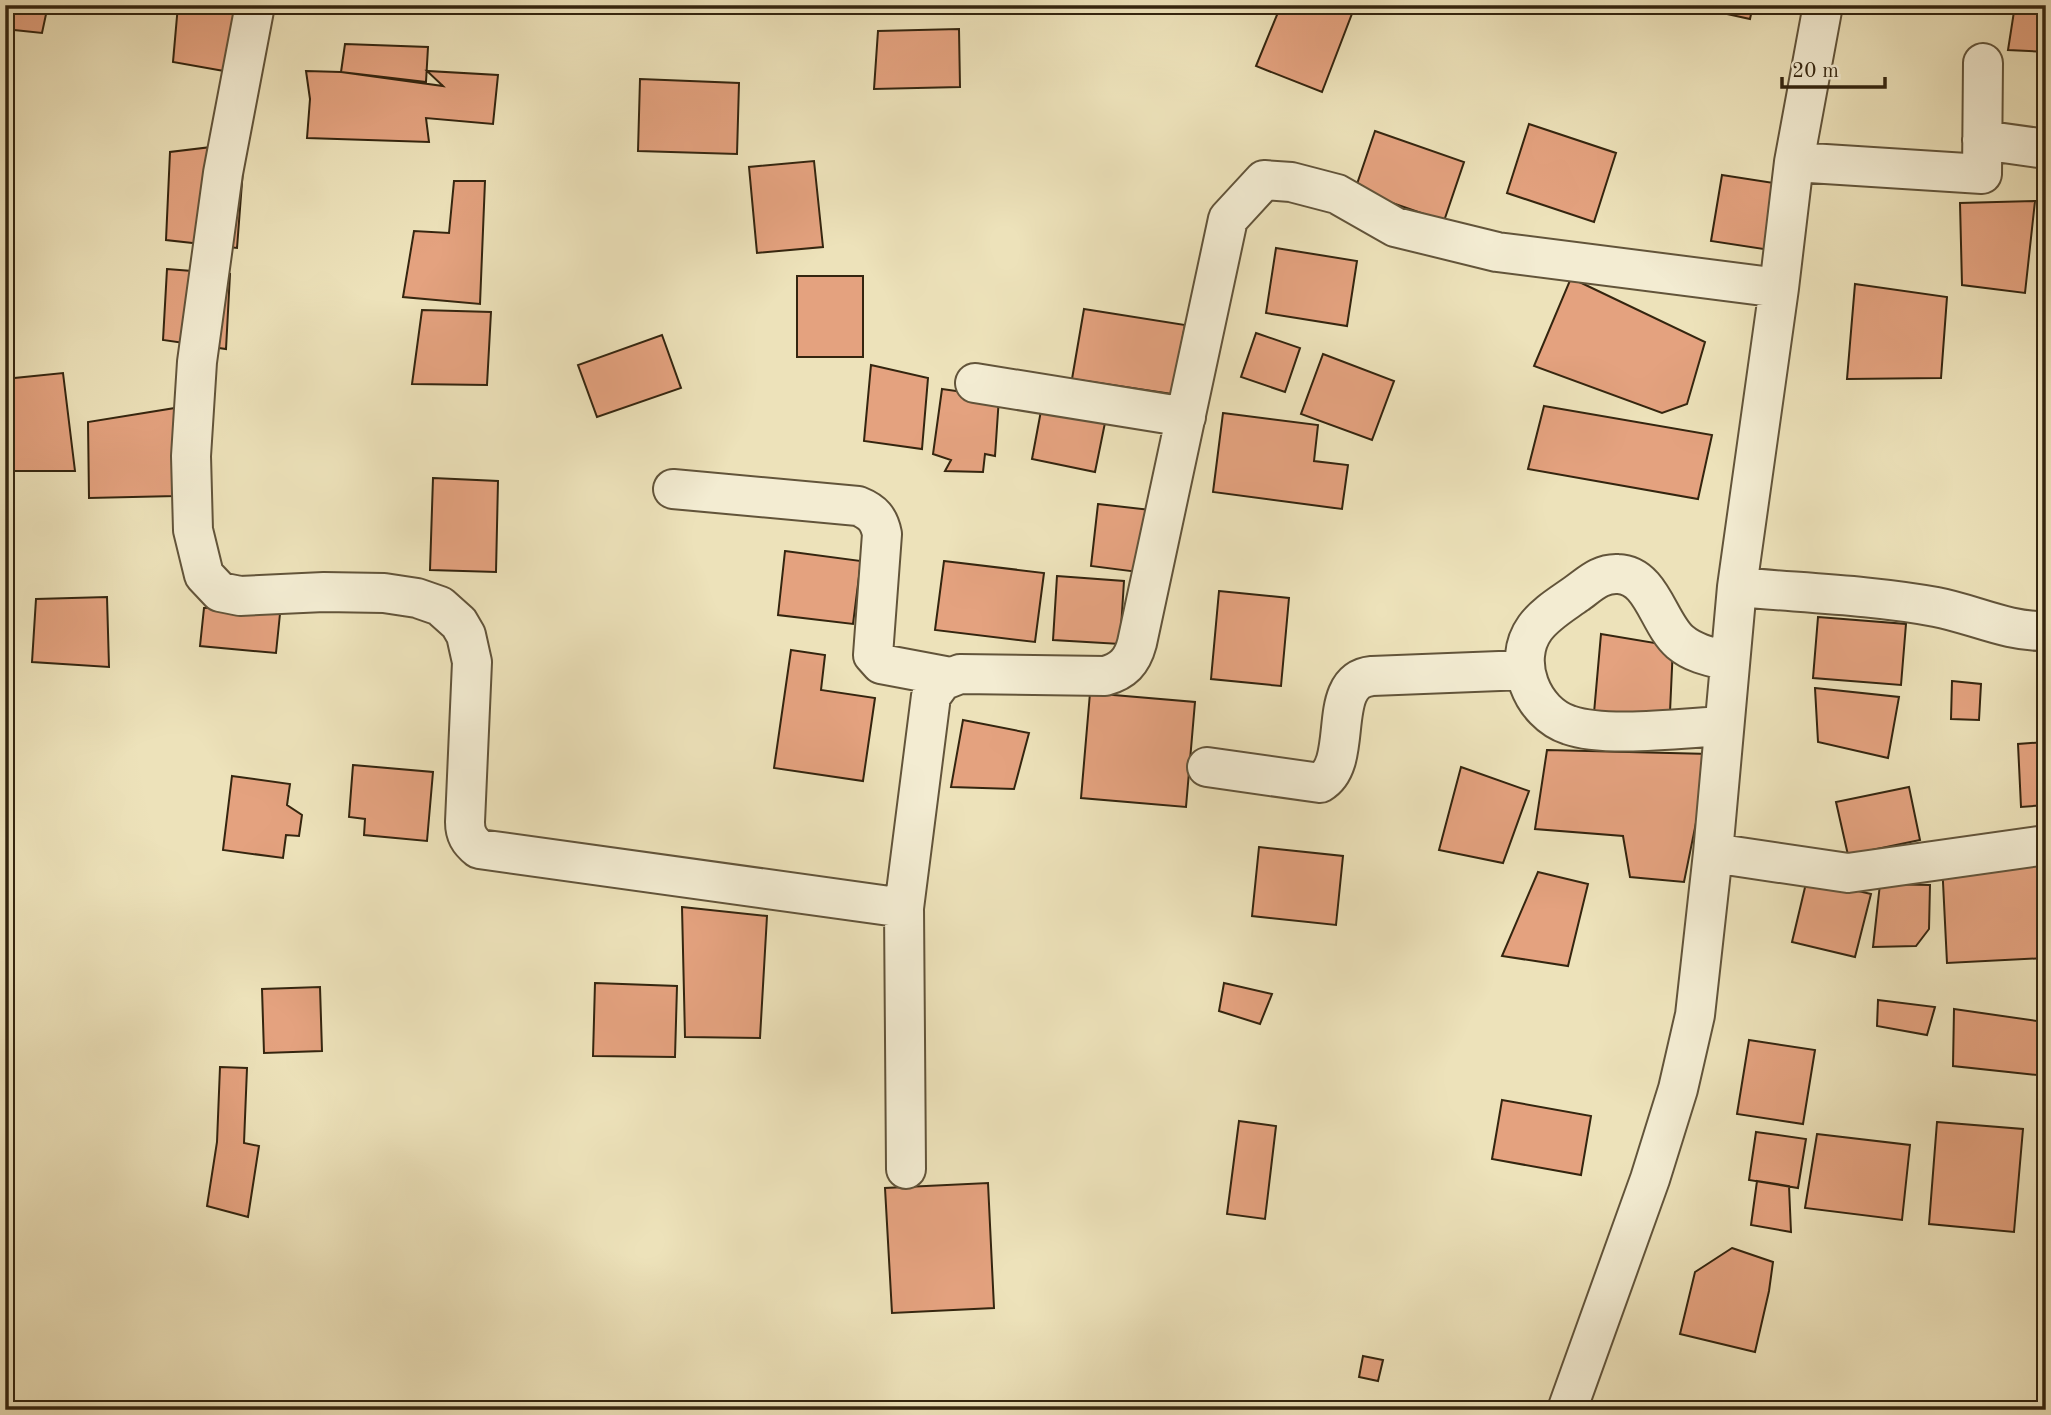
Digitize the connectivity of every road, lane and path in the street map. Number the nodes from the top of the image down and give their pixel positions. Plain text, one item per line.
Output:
1 (255, 5) edge
2 (1823, 5) edge
3 (1983, 63) dead end
4 (1982, 140) junction
5 (2046, 149) edge
6 (1794, 162) junction
7 (1779, 288) junction
8 (975, 383) dead end
9 (1186, 417) junction
10 (673, 489) dead end
11 (1737, 587) junction
12 (2046, 631) edge
13 (1730, 661) junction
14 (1525, 670) junction
15 (950, 677) junction
16 (1724, 726) junction
17 (1207, 767) dead end
18 (2046, 845) edge
19 (1713, 853) junction
20 (904, 908) junction
21 (906, 1169) dead end
22 (1567, 1410) edge

1 - 20 street
2 - 6 street
3 - 4 street
4 - 5 street
4 - 6 street
6 - 7 street
7 - 9 street
7 - 11 street
8 - 9 street
9 - 15 street
10 - 15 street
11 - 12 street
11 - 13 street
13 - 14 street
13 - 16 street
14 - 16 street
14 - 17 street
15 - 20 street
16 - 19 street
18 - 19 street
19 - 22 street
20 - 21 street

